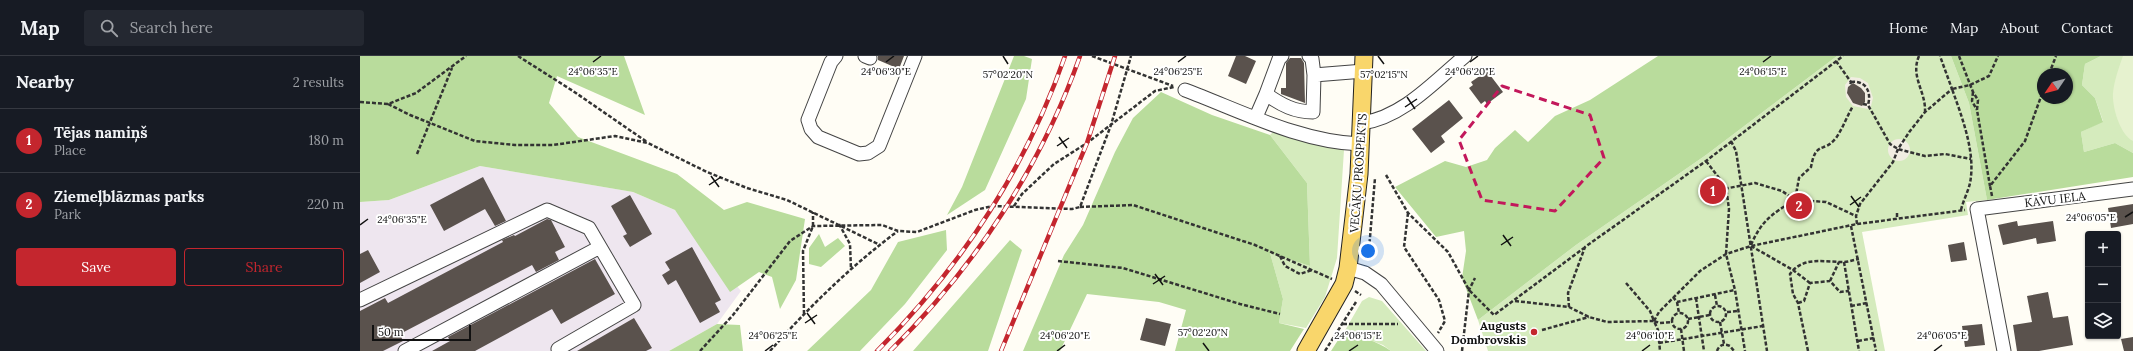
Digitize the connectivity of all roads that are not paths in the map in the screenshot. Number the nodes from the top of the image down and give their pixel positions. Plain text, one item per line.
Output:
1 (836, 56) edge
2 (915, 56) edge
3 (1282, 56) edge
4 (1310, 56) edge
5 (1465, 56) edge
6 (1364, 64) edge
7 (1314, 75) junction
8 (1180, 88) road end
9 (1266, 94) junction
10 (1256, 117) junction
11 (1362, 123) junction
12 (1360, 144) junction
13 (2133, 189) edge
14 (600, 247) junction
15 (1346, 276) junction
16 (360, 300) edge
17 (1434, 348) edge
18 (558, 349) dead end
19 (405, 351) edge
20 (1306, 351) edge
21 (2004, 351) edge

1 - 2 street
3 - 9 street
4 - 7 street
5 - 11 street
6 - 7 street
6 - 11 main road, VECĀĶU PROSPEKTS
7 - 9 street
8 - 10 street
9 - 10 street
10 - 12 street
11 - 12 main road, VECĀĶU PROSPEKTS
12 - 15 main road, VECĀĶU PROSPEKTS
13 - 21 street, KĀVU IELA
14 - 16 street
14 - 18 street
14 - 19 street
15 - 17 street
15 - 20 main road, VECĀĶU PROSPEKTS

